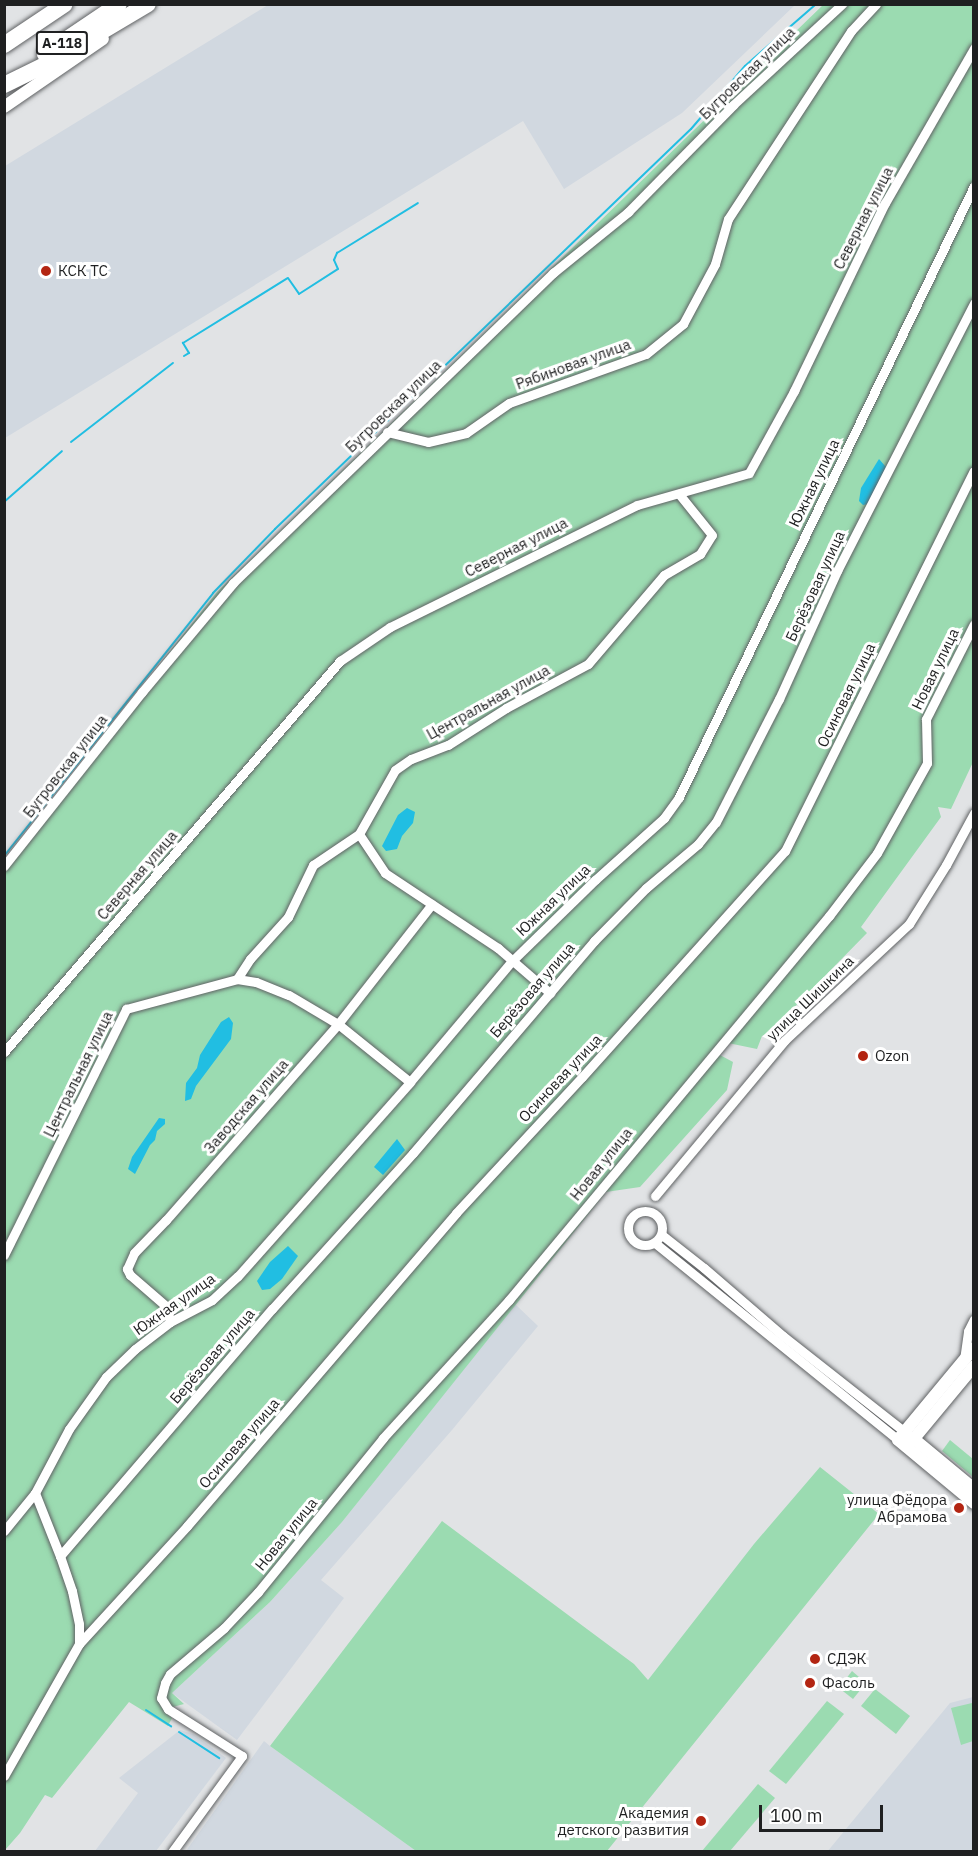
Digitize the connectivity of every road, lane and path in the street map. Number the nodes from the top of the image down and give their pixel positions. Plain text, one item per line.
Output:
1 (65, 4) edge
2 (119, 4) edge
3 (148, 4) edge
4 (153, 4) edge
5 (842, 4) edge
6 (876, 4) edge
7 (4, 45) edge
8 (974, 48) edge
9 (4, 83) edge
10 (4, 107) edge
11 (974, 186) edge
12 (974, 303) edge
13 (387, 432) junction
14 (974, 471) edge
15 (679, 494) junction
16 (974, 624) edge
17 (974, 813) edge
18 (359, 834) junction
19 (4, 866) edge
20 (432, 904) junction
21 (512, 961) junction
22 (237, 979) junction
23 (550, 993) junction
24 (338, 1024) junction
25 (4, 1052) edge
26 (410, 1082) junction
27 (655, 1196) dead end
28 (662, 1235) junction
29 (655, 1243) junction
30 (4, 1256) edge
31 (974, 1319) edge
32 (170, 1322) junction
33 (974, 1348) edge
34 (969, 1363) edge
35 (906, 1439) junction
36 (974, 1489) edge
37 (35, 1493) junction
38 (974, 1503) edge
39 (4, 1531) edge
40 (60, 1556) junction
41 (79, 1644) junction
42 (4, 1776) edge
43 (172, 1851) edge

1 - 7 highway, А-118
2 - 9 highway, А-118
3 - 9 highway
4 - 10 street
5 - 13 street, Бугровская улица
6 - 13 street, Рябиновая улица
8 - 15 street, Северная улица
11 - 21 street, Южная улица
12 - 23 street, Берёзовая улица
13 - 19 street, Бугровская улица
14 - 41 street, Осиновая улица
15 - 18 street, Центральная улица
15 - 25 street, Северная улица
16 - 43 street, Новая улица
17 - 27 street, улица Шишкина
18 - 20 street
18 - 22 street, Центральная улица
20 - 21 street
20 - 24 street, Заводская улица
21 - 23 street
21 - 26 street, Южная улица
22 - 24 street
22 - 30 street, Центральная улица
23 - 40 street, Берёзовая улица
24 - 26 street
24 - 32 street, Заводская улица
26 - 32 street, Южная улица
28 - 29 street
28 - 29 street
28 - 35 street
29 - 35 street
31 - 34 street
32 - 37 street, Южная улица
33 - 34 street
34 - 35 street
35 - 36 street
35 - 38 street
37 - 39 street, Южная улица
37 - 40 street
40 - 41 street
41 - 42 street, Осиновая улица

